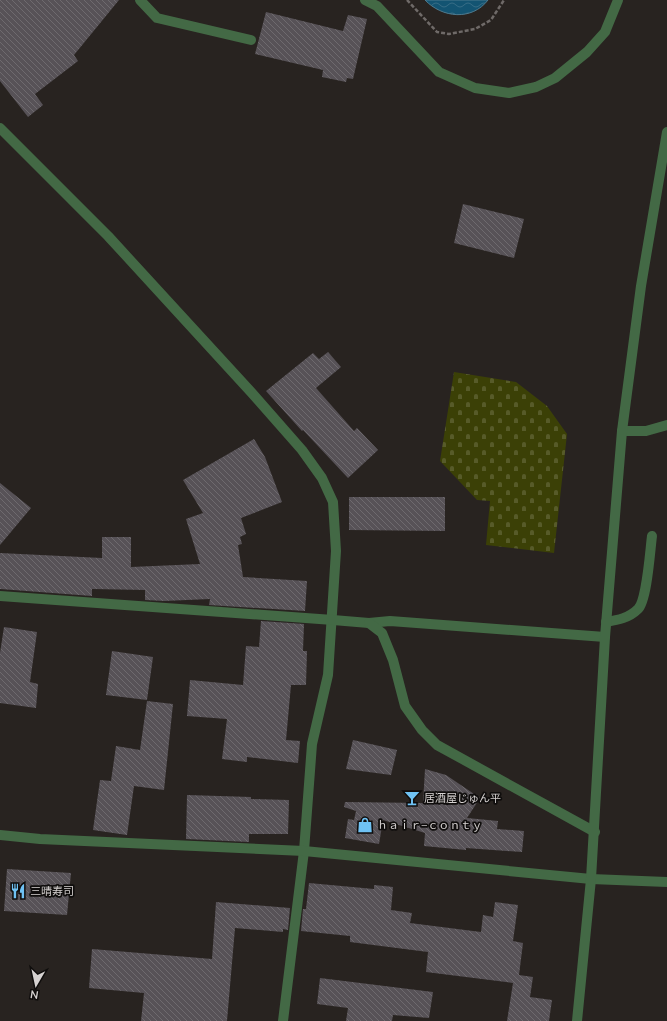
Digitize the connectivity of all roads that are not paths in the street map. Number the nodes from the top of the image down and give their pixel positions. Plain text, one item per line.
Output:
1 (140, 0) edge
2 (365, 0) edge
3 (618, 0) edge
4 (251, 40) dead end
5 (0, 128) edge
6 (667, 132) edge
7 (667, 425) edge
8 (622, 431) junction
9 (652, 536) dead end
10 (0, 596) edge
11 (332, 620) junction
12 (606, 622) junction
13 (369, 623) junction
14 (605, 637) junction
15 (594, 832) junction
16 (0, 835) edge
17 (304, 851) junction
18 (591, 879) junction
19 (667, 882) edge
20 (283, 1021) edge
21 (577, 1021) edge

1 - 4 street
2 - 3 street
5 - 11 street
6 - 8 street
7 - 8 street
8 - 12 street
9 - 12 street
10 - 11 street
11 - 13 street
11 - 17 street
12 - 14 street
13 - 14 street
13 - 15 street
14 - 15 street
15 - 18 street
16 - 17 street
17 - 18 street
17 - 20 street
18 - 19 street
18 - 21 street

